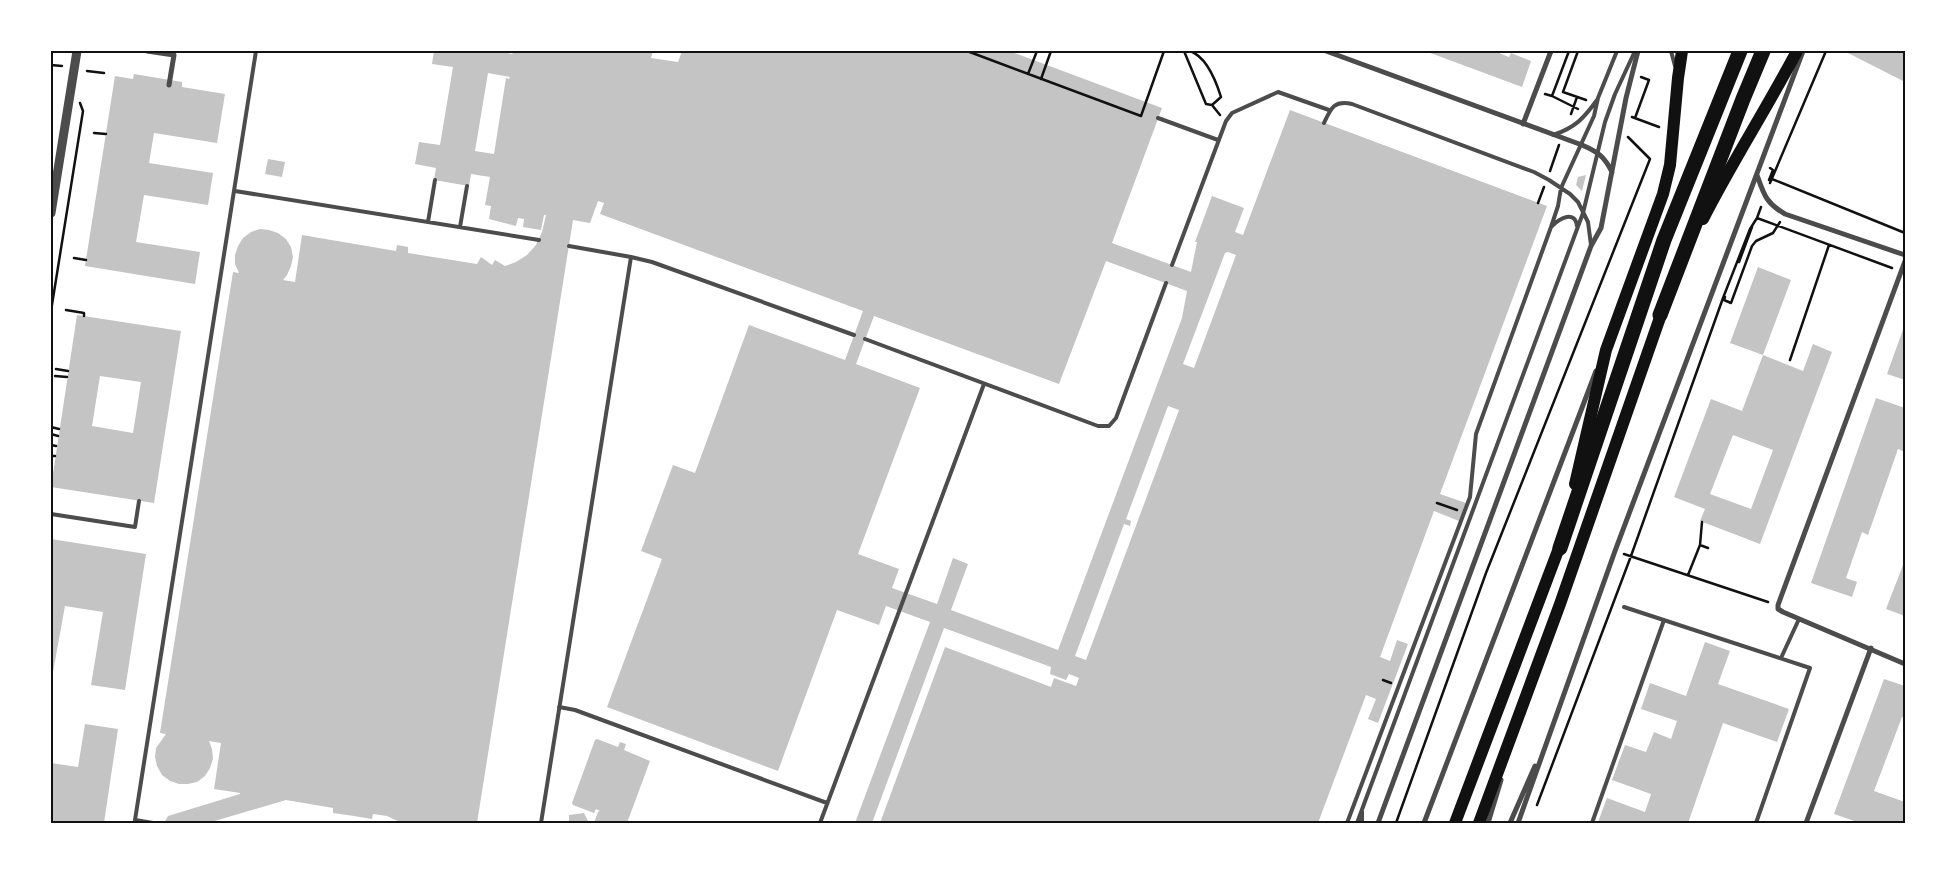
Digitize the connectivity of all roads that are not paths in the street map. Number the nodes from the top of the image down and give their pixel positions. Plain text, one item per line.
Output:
1 (77, 51) edge
2 (147, 51) edge
3 (256, 51) edge
4 (1326, 51) edge
5 (1551, 51) edge
6 (1617, 51) edge
7 (1636, 51) edge
8 (1671, 51) edge
9 (1682, 51) edge
10 (1740, 51) edge
11 (1763, 51) edge
12 (1797, 51) edge
13 (1803, 51) edge
14 (1678, 78) junction
15 (169, 85) dead end
16 (1598, 98) junction
17 (1329, 110) junction
18 (1158, 118) dead end
19 (1324, 123) dead end
20 (1523, 124) junction
21 (1553, 135) junction
22 (1218, 140) junction
23 (1582, 145) junction
24 (1598, 152) junction
25 (1613, 173) junction
26 (1757, 174) junction
27 (435, 180) dead end
28 (467, 186) dead end
29 (1561, 188) junction
30 (235, 191) junction
31 (51, 213) edge
32 (1583, 213) junction
33 (428, 222) junction
34 (1551, 226) junction
35 (1577, 226) junction
36 (460, 227) junction
37 (539, 240) dead end
38 (569, 246) dead end
39 (1591, 246) junction
40 (1905, 255) edge
41 (630, 257) junction
42 (1905, 261) edge
43 (1172, 265) dead end
44 (1166, 283) dead end
45 (1660, 314) junction
46 (854, 335) dead end
47 (866, 340) dead end
48 (1606, 350) junction
49 (984, 384) junction
50 (139, 500) dead end
51 (51, 514) edge
52 (1560, 548) junction
53 (1624, 607) dead end
54 (1799, 619) junction
55 (1664, 620) junction
56 (1871, 648) junction
57 (1781, 658) junction
58 (1905, 664) edge
59 (1531, 683) junction
60 (559, 707) junction
61 (1552, 728) junction
62 (827, 803) junction
63 (1362, 809) junction
64 (1383, 810) junction
65 (135, 821) edge
66 (153, 823) edge
67 (541, 823) edge
68 (820, 823) edge
69 (1347, 823) edge
70 (1357, 823) edge
71 (1362, 823) edge
72 (1373, 823) edge
73 (1378, 823) edge
74 (1424, 823) edge
75 (1455, 823) edge
76 (1479, 823) edge
77 (1488, 823) edge
78 (1510, 823) edge
79 (1518, 823) edge
80 (1592, 823) edge
81 (1756, 823) edge
82 (1806, 823) edge

1 - 31 street
2 - 15 street
3 - 30 lane
4 - 20 street
5 - 20 street
6 - 16 lane
7 - 24 lane
7 - 25 street
8 - 14 lane
9 - 14 main road
10 - 52 highway
11 - 45 highway
12 - 45 main road
13 - 26 street
14 - 48 main road
16 - 21 lane
16 - 23 lane
17 - 19 lane
17 - 22 lane
17 - 29 lane
18 - 22 lane
20 - 21 street
21 - 23 street
22 - 43 lane
23 - 24 street
23 - 29 lane
24 - 25 street
24 - 32 lane
25 - 39 street
26 - 40 street
26 - 61 street
27 - 33 lane
28 - 36 lane
29 - 32 lane
29 - 34 lane
30 - 33 lane
30 - 65 lane
32 - 35 lane
32 - 39 lane
33 - 36 lane
34 - 35 lane
34 - 69 lane
35 - 63 lane
36 - 37 lane
38 - 41 lane
39 - 64 street
41 - 46 lane
41 - 60 lane
42 - 54 street
44 - 49 lane
45 - 59 main road
47 - 49 lane
48 - 52 main road
48 - 74 street
49 - 62 lane
50 - 51 lane
52 - 75 main road
53 - 55 lane
54 - 56 street
54 - 57 lane
55 - 57 lane
55 - 80 lane
56 - 58 street
56 - 82 street
57 - 81 lane
59 - 76 main road
59 - 77 street
60 - 62 lane
60 - 67 lane
61 - 78 street
61 - 79 street
62 - 68 lane
63 - 70 lane
63 - 71 lane
64 - 72 street
64 - 73 street
65 - 66 lane

